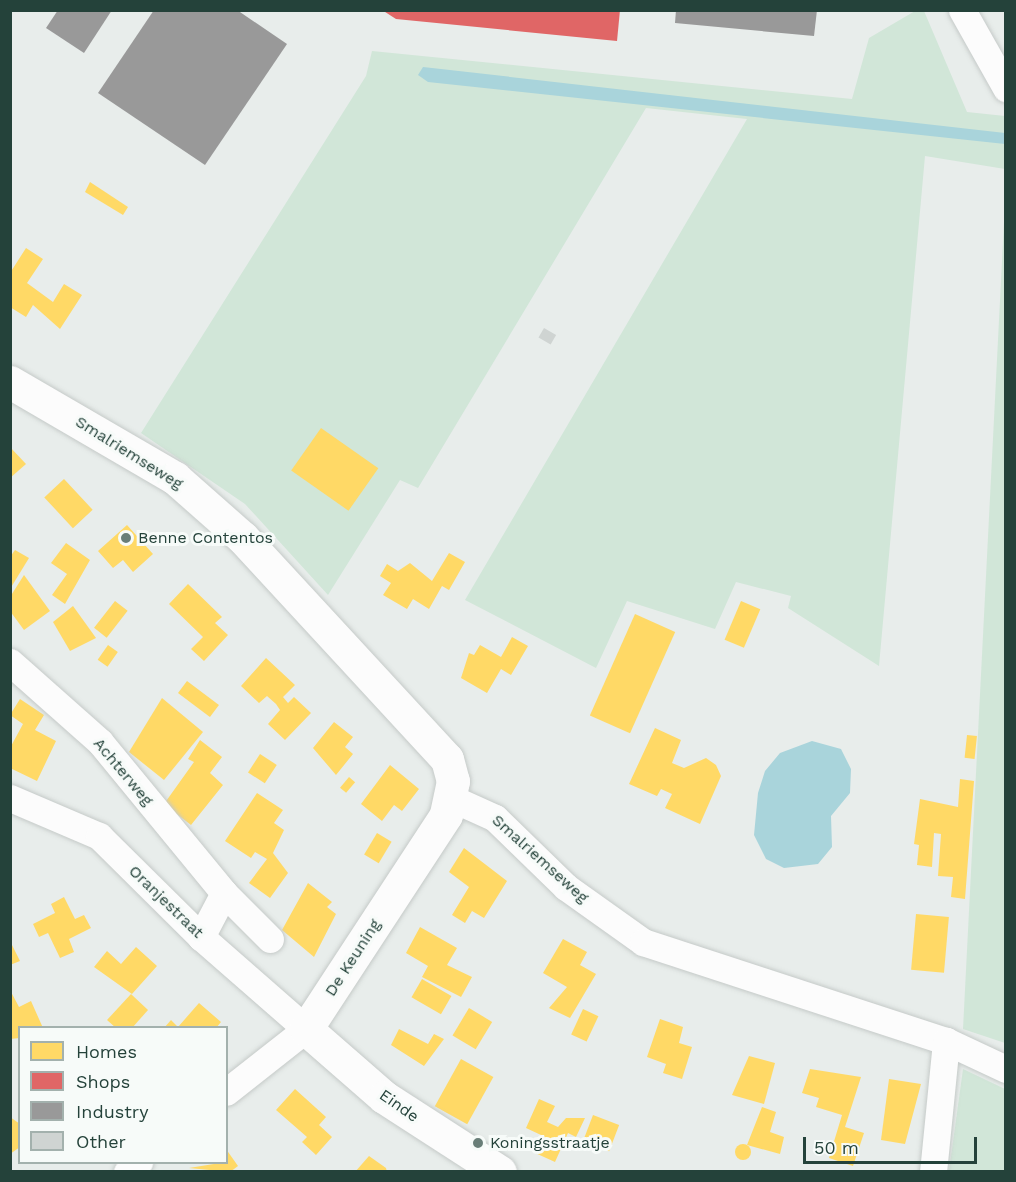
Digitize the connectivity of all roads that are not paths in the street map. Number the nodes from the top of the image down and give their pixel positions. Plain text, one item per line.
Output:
1 (962, 10) edge
2 (1005, 88) edge
3 (10, 382) edge
4 (10, 662) edge
5 (10, 798) edge
6 (451, 798) junction
7 (224, 893) junction
8 (201, 937) junction
9 (270, 939) dead end
10 (306, 1029) junction
11 (946, 1041) junction
12 (1005, 1069) edge
13 (228, 1090) edge
14 (500, 1172) edge
15 (933, 1172) edge

1 - 2 street
3 - 6 street, Smalriemseweg
4 - 7 street, Achterweg
5 - 8 street, Oranjestraat
6 - 10 street, De Keuning
6 - 11 street, Smalriemseweg
7 - 8 street
7 - 9 street, Achterweg
8 - 10 street, Oranjestraat
10 - 13 street, De Keuning
10 - 14 street, Einde
11 - 12 street, Smalriemseweg
11 - 15 street

